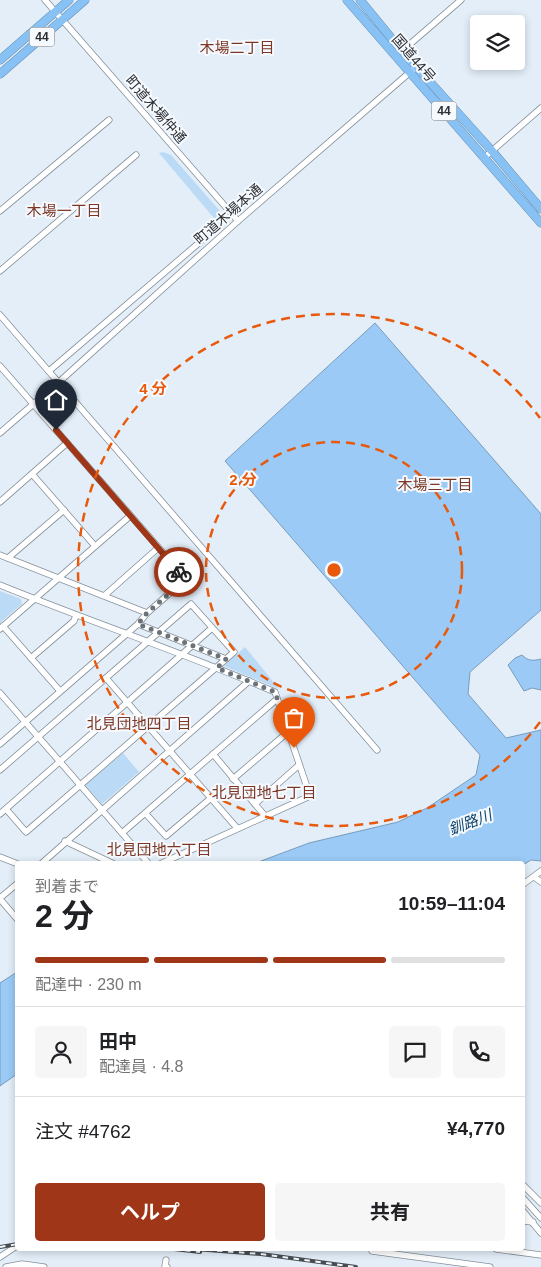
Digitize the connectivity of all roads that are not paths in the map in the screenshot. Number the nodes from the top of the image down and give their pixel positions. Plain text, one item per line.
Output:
1 (45, 0) edge
2 (69, 0) edge
3 (85, 0) edge
4 (346, 0) edge
5 (360, 0) edge
6 (461, 0) edge
7 (54, 12) junction
8 (61, 20) junction
9 (402, 51) junction
10 (0, 60) edge
11 (416, 67) junction
12 (410, 73) junction
13 (0, 74) edge
14 (541, 108) edge
15 (109, 120) dead end
16 (492, 151) junction
17 (136, 155) dead end
18 (485, 157) junction
19 (541, 209) edge
20 (0, 210) edge
21 (238, 221) junction
22 (541, 223) edge
23 (200, 242) dead end
24 (0, 271) edge
25 (0, 315) edge
26 (0, 366) edge
27 (49, 371) junction
28 (59, 382) junction
29 (33, 404) junction
30 (0, 433) edge
31 (67, 444) junction
32 (32, 474) junction
33 (0, 502) edge
34 (64, 510) junction
35 (130, 516) junction
36 (95, 546) junction
37 (158, 548) junction
38 (0, 554) edge
39 (8, 558) junction
40 (58, 578) junction
41 (0, 585) edge
42 (104, 595) junction
43 (34, 599) junction
44 (147, 613) junction
45 (76, 616) junction
46 (138, 624) junction
47 (2, 628) edge
48 (212, 628) junction
49 (159, 631) junction
50 (126, 633) junction
51 (149, 641) junction
52 (192, 644) junction
53 (183, 654) junction
54 (31, 658) junction
55 (226, 659) junction
56 (217, 668) junction
57 (106, 678) junction
58 (249, 681) junction
59 (60, 691) junction
60 (0, 693) edge
61 (277, 699) junction
62 (127, 702) junction
63 (26, 722) junction
64 (148, 726) junction
65 (288, 732) junction
66 (38, 737) junction
67 (0, 744) edge
68 (169, 750) junction
69 (377, 750) dead end
70 (213, 754) junction
71 (59, 761) junction
72 (299, 765) junction
73 (0, 770) edge
74 (190, 774) junction
75 (234, 778) junction
76 (80, 786) junction
77 (211, 798) junction
78 (255, 804) junction
79 (6, 809) junction
80 (102, 809) junction
81 (0, 814) edge
82 (146, 814) junction
83 (265, 816) junction
84 (237, 828) junction
85 (122, 833) junction
86 (65, 841) junction
87 (0, 857) edge
88 (43, 861) edge
89 (108, 861) edge
90 (146, 861) edge
91 (166, 861) edge
92 (15, 863) edge
93 (541, 872) edge
94 (534, 877) junction
95 (541, 882) edge
96 (525, 883) edge
97 (15, 886) edge
98 (0, 898) edge
99 (15, 916) edge
100 (525, 1187) edge
101 (525, 1200) edge
102 (541, 1203) edge
103 (525, 1213) edge
104 (541, 1218) edge
105 (525, 1221) edge
106 (533, 1222) junction
107 (541, 1234) edge
108 (15, 1247) edge
109 (372, 1251) dead end
110 (511, 1251) edge
111 (405, 1252) edge
112 (541, 1255) edge
113 (0, 1257) edge
114 (6, 1267) edge
115 (44, 1267) edge
116 (490, 1267) edge

1 - 7 street, 町道木場仲通
2 - 7 highway, 44
3 - 8 highway, 44
4 - 12 highway, 国道44号 / 44
5 - 9 highway, 国道44号 / 44
6 - 9 street
7 - 8 street, 町道木場仲通
7 - 10 highway, 44
8 - 13 highway, 44
8 - 21 street, 町道木場仲通
9 - 11 highway, 国道44号 / 44
11 - 12 street, 町道木場本通
11 - 16 highway, 国道44号 / 44
12 - 18 highway, 国道44号 / 44
12 - 21 street, 町道木場本通
14 - 16 street
15 - 20 street
16 - 18 street
16 - 19 highway, 国道44号 / 44
17 - 24 street
18 - 22 highway, 国道44号 / 44
21 - 28 street, 町道木場本通
23 - 27 street
25 - 27 street
26 - 29 street
27 - 28 street
28 - 29 street, 町道木場本通
28 - 69 street
29 - 30 street, 町道木場本通
29 - 31 street
31 - 32 street
31 - 35 street
32 - 33 street
32 - 34 street
34 - 36 street
34 - 39 street
35 - 36 street
35 - 37 street
36 - 40 street
37 - 42 street
37 - 44 street
38 - 39 street
39 - 40 street
40 - 42 street
40 - 43 street
41 - 43 street
42 - 44 street
43 - 45 street
43 - 47 street
44 - 46 street
45 - 50 street
45 - 54 street
46 - 49 street
46 - 50 street
47 - 54 street
48 - 49 street
48 - 52 street
48 - 55 street
49 - 51 street
49 - 52 street
50 - 51 street
50 - 59 street
51 - 53 street
51 - 57 street
52 - 53 street
52 - 55 street
53 - 56 street
53 - 62 street
54 - 59 street
55 - 56 street
56 - 58 street
56 - 64 street
57 - 62 street
57 - 66 street
58 - 61 street
58 - 68 street
59 - 63 street
60 - 63 street
61 - 65 street
61 - 70 street
62 - 64 street
62 - 71 street
63 - 66 street
63 - 67 street
64 - 68 street
64 - 76 street
65 - 72 street
65 - 75 street
66 - 71 street
66 - 73 street
68 - 74 street
68 - 80 street
70 - 74 street
70 - 75 street
71 - 76 street
71 - 79 street
72 - 78 street
72 - 83 street
74 - 77 street
74 - 82 street
75 - 78 street
76 - 79 street
76 - 80 street
77 - 82 street
77 - 84 street
78 - 83 street
79 - 81 street
80 - 85 street
80 - 86 street
82 - 85 street
83 - 84 street
84 - 91 street
85 - 90 street
86 - 88 street
86 - 89 street
87 - 92 street
93 - 94 street
94 - 95 street
94 - 96 street
97 - 98 street
98 - 99 street
100 - 102 street
101 - 104 street
103 - 106 street
105 - 106 street
106 - 107 street
108 - 113 street
109 - 111 street
110 - 112 street
111 - 116 street
114 - 115 street

